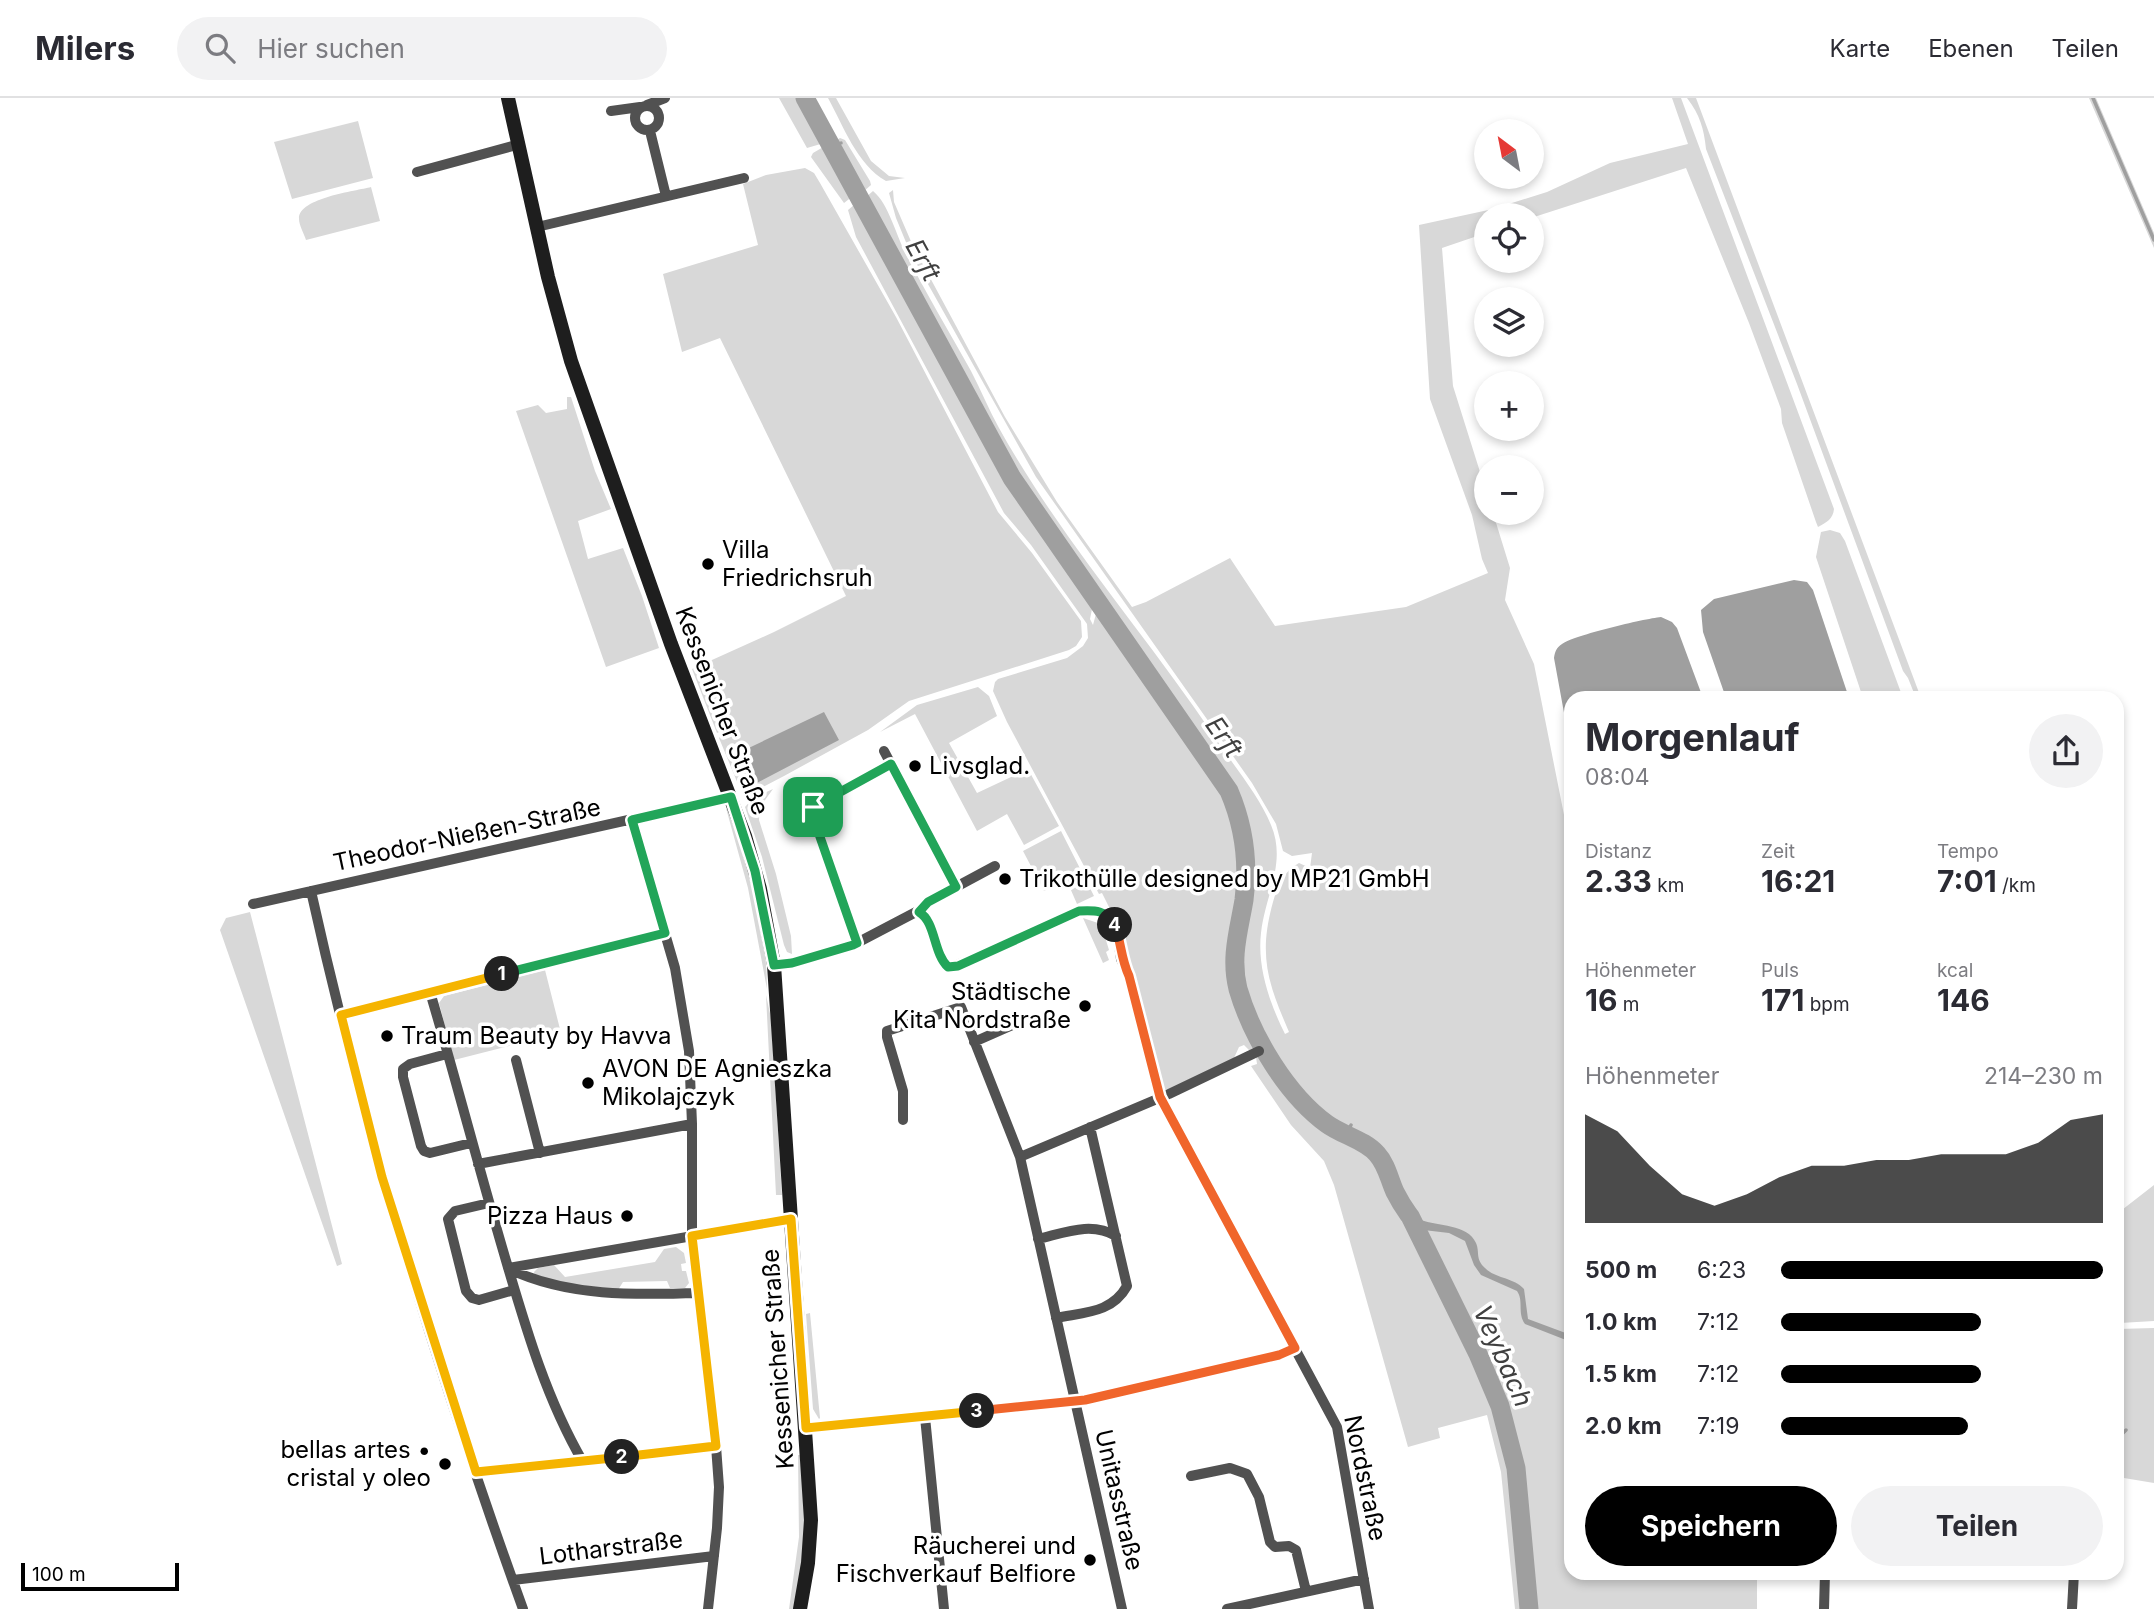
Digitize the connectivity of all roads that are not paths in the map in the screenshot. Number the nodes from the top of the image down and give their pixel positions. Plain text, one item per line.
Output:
1 (508, 98) edge
2 (665, 98) edge
3 (644, 106) junction
4 (611, 111) dead end
5 (650, 131) junction
6 (520, 144) junction
7 (417, 172) dead end
8 (744, 178) dead end
9 (666, 196) junction
10 (537, 227) junction
11 (884, 751) dead end
12 (891, 764) junction
13 (731, 797) junction
14 (632, 820) junction
15 (995, 866) dead end
16 (956, 887) junction
17 (311, 891) junction
18 (253, 904) dead end
19 (919, 912) junction
20 (665, 933) junction
21 (857, 943) junction
22 (774, 965) junction
23 (430, 992) junction
24 (341, 1015) junction
25 (1019, 1022) dead end
26 (974, 1042) junction
27 (1259, 1051) dead end
28 (447, 1054) junction
29 (516, 1060) dead end
30 (1160, 1097) junction
31 (904, 1120) dead end
32 (692, 1124) junction
33 (1090, 1127) junction
34 (471, 1143) junction
35 (540, 1153) junction
36 (1020, 1157) junction
37 (478, 1164) junction
38 (489, 1203) junction
39 (791, 1219) junction
40 (692, 1236) junction
41 (1115, 1236) junction
42 (1038, 1239) junction
43 (508, 1268) junction
44 (514, 1290) junction
45 (699, 1293) junction
46 (1056, 1318) junction
47 (1295, 1348) junction
48 (1075, 1401) junction
49 (925, 1417) junction
50 (806, 1428) junction
51 (716, 1446) junction
52 (583, 1462) junction
53 (476, 1472) junction
54 (1191, 1476) dead end
55 (714, 1556) junction
56 (1364, 1579) junction
57 (513, 1580) junction
58 (1825, 1580) edge
59 (2074, 1580) edge
60 (1306, 1591) junction
61 (1244, 1607) edge
62 (523, 1609) edge
63 (708, 1609) edge
64 (800, 1609) edge
65 (944, 1609) edge
66 (1122, 1609) edge
67 (1227, 1609) edge
68 (1369, 1609) edge
69 (1824, 1609) edge
70 (2073, 1609) edge

1 - 6 main road, Kessenicher Straße
2 - 3 street
3 - 4 street
3 - 5 street
3 - 5 street
5 - 9 street
6 - 7 street
6 - 10 main road, Kessenicher Straße
8 - 9 street
9 - 10 street
10 - 13 main road, Kessenicher Straße
11 - 12 street
12 - 16 street
12 - 21 street
13 - 14 street, Theodor-Nießen-Straße
13 - 22 main road, Kessenicher Straße
14 - 17 street, Theodor-Nießen-Straße
14 - 20 street
15 - 16 street
16 - 19 street
17 - 18 street, Theodor-Nießen-Straße
17 - 24 street
19 - 21 street
19 - 30 street, Nordstraße
20 - 23 street
20 - 32 street
21 - 22 street
22 - 39 main road, Kessenicher Straße
23 - 24 street
23 - 28 street
24 - 53 street
25 - 26 street
26 - 31 street, Unitasstraße
26 - 36 street, Unitasstraße
27 - 30 street
28 - 34 street
28 - 34 street
29 - 35 street
30 - 33 street
30 - 47 street, Nordstraße
32 - 35 street
32 - 40 street
33 - 36 street
33 - 41 street
34 - 37 street
35 - 37 street
36 - 42 street, Unitasstraße
37 - 38 street
38 - 43 street
38 - 44 street
39 - 40 street
39 - 50 main road, Kessenicher Straße
40 - 43 street
40 - 45 street
41 - 42 street
41 - 46 street
42 - 46 street, Unitasstraße
43 - 44 street
43 - 45 street
44 - 52 street
45 - 51 street
46 - 48 street, Unitasstraße
47 - 48 street
47 - 56 street, Nordstraße
48 - 49 street
48 - 66 street, Unitasstraße
49 - 50 street
49 - 65 street
50 - 64 main road, Kessenicher Straße
51 - 52 street
51 - 55 street
52 - 53 street
53 - 57 street
54 - 60 street
55 - 57 street, Lotharstraße
55 - 63 street
56 - 60 street
56 - 68 street, Nordstraße
57 - 62 street
58 - 69 street
59 - 70 street
60 - 61 street
61 - 67 street

